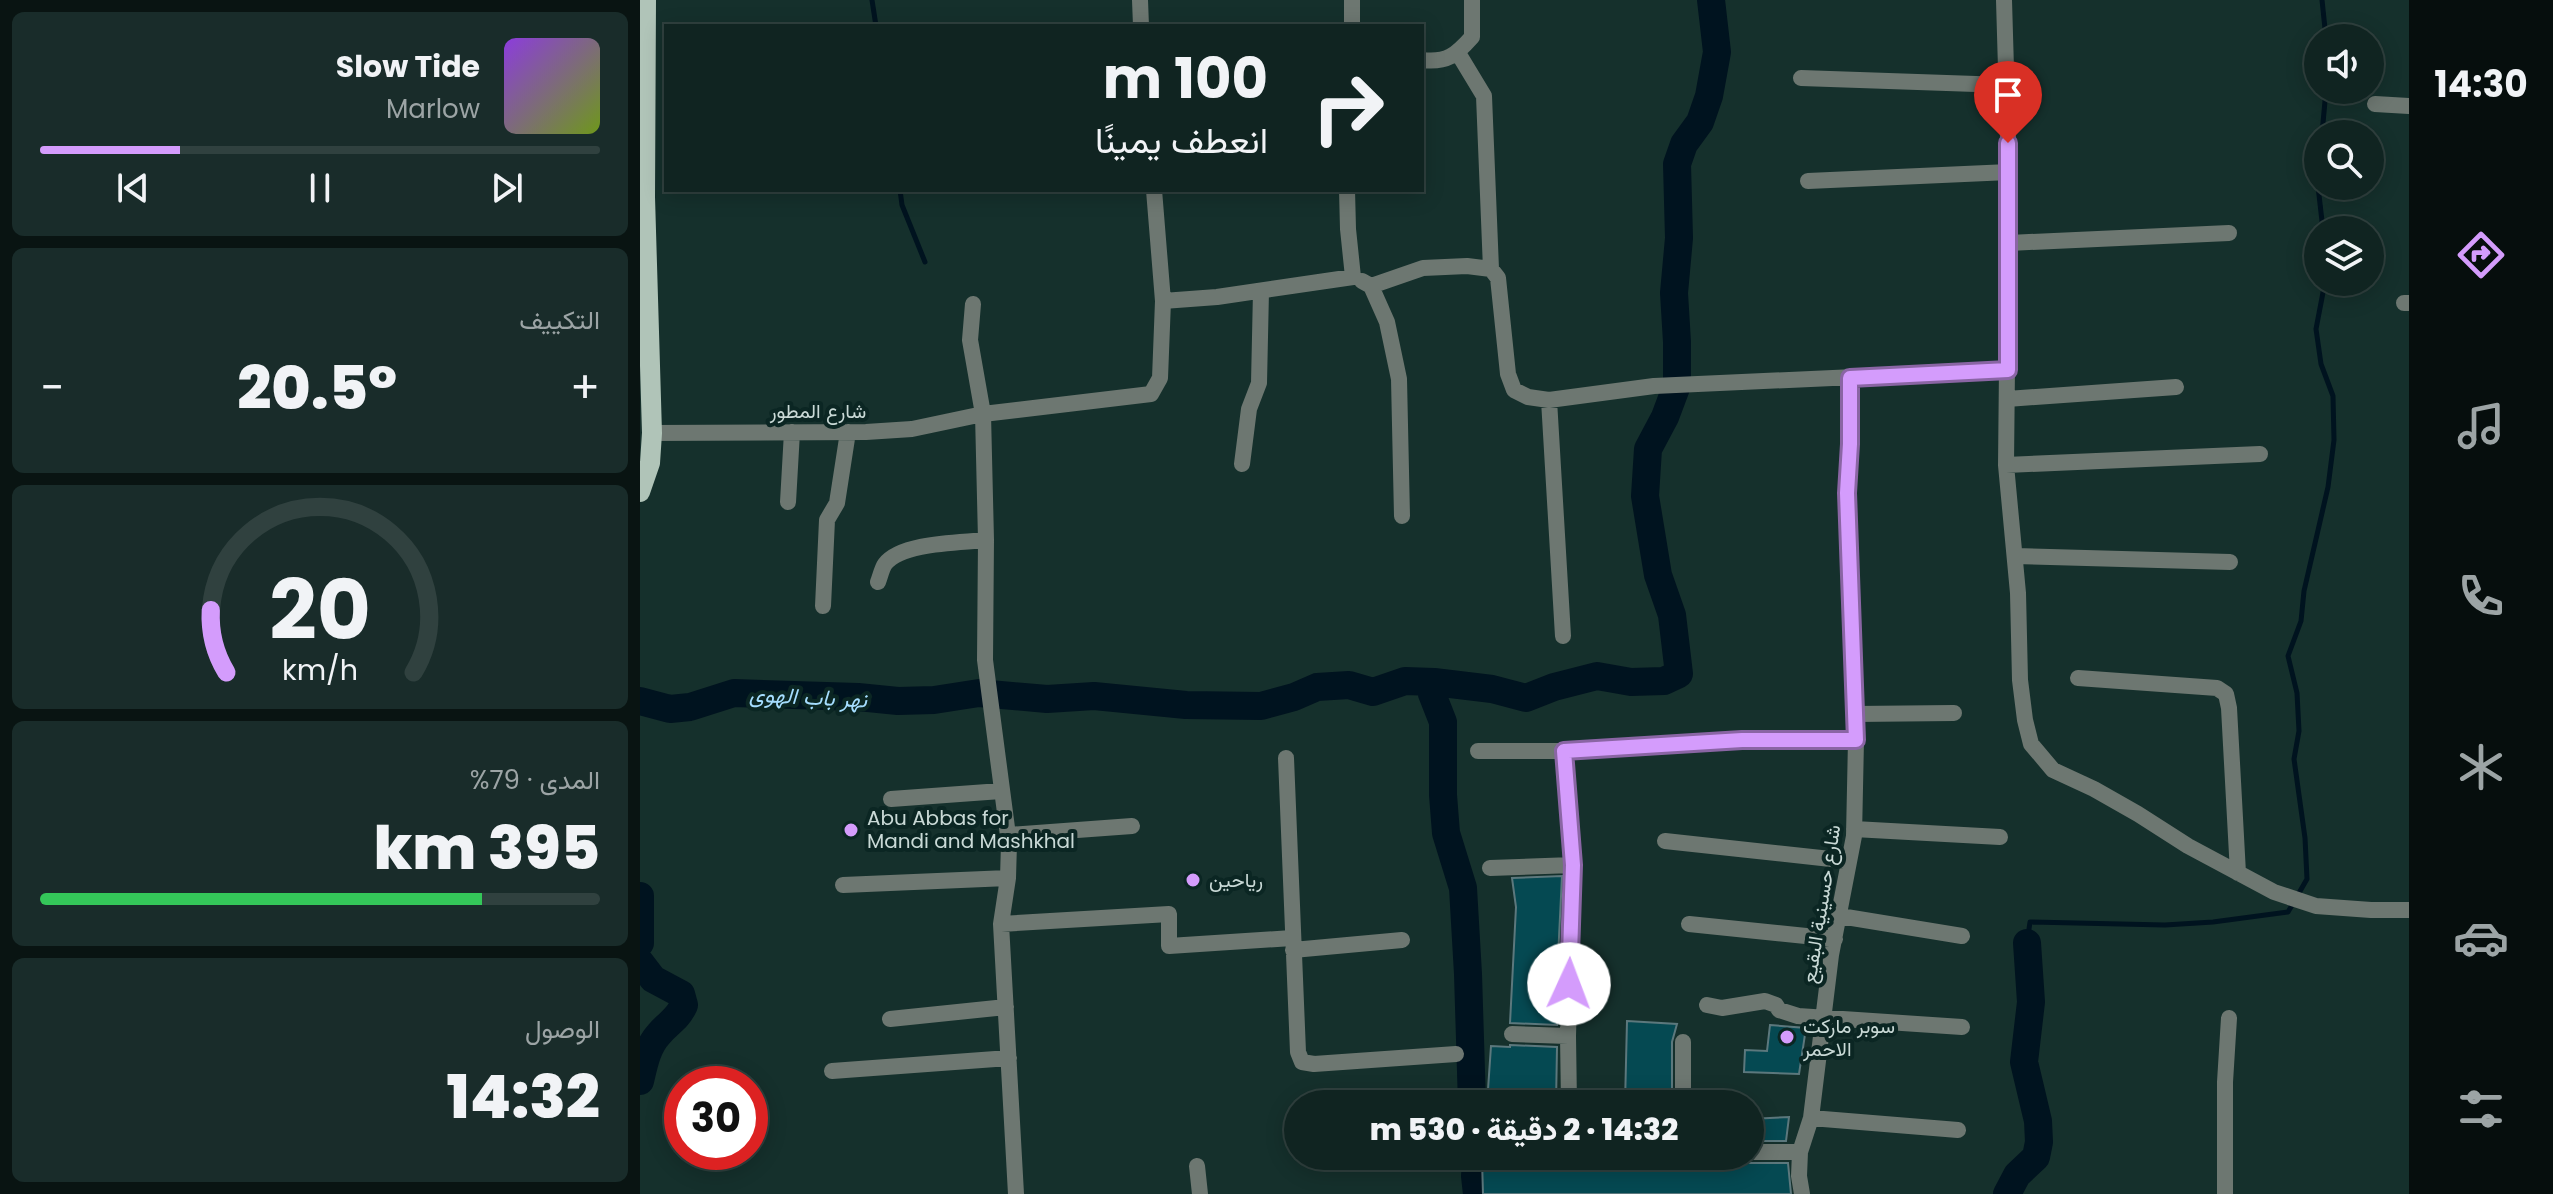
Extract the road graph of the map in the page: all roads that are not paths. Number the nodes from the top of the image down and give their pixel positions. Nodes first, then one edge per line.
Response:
1 (646, 0) edge
2 (1140, 0) edge
3 (1352, 0) edge
4 (1472, 0) edge
5 (2004, 0) edge
6 (1141, 24) edge
7 (1352, 24) edge
8 (643, 29) edge
9 (1458, 53) junction
10 (1424, 60) edge
11 (1801, 78) dead end
12 (2005, 85) junction
13 (2375, 104) dead end
14 (2409, 106) edge
15 (2009, 172) junction
16 (1808, 181) dead end
17 (1154, 192) edge
18 (1347, 192) edge
19 (642, 197) edge
20 (2229, 233) dead end
21 (2009, 243) junction
22 (1491, 269) junction
23 (1353, 277) junction
24 (1371, 286) junction
25 (1261, 291) junction
26 (1163, 301) junction
27 (973, 304) dead end
28 (643, 308) edge
29 (2008, 370) junction
30 (1850, 378) junction
31 (2176, 387) dead end
32 (2007, 399) junction
33 (1549, 400) junction
34 (983, 414) junction
35 (648, 425) edge
36 (792, 432) junction
37 (848, 432) junction
38 (2260, 454) dead end
39 (1242, 464) dead end
40 (2006, 465) junction
41 (640, 492) edge
42 (788, 502) dead end
43 (1402, 516) dead end
44 (986, 540) junction
45 (2015, 556) junction
46 (2230, 562) dead end
47 (878, 582) dead end
48 (823, 606) dead end
49 (1563, 636) dead end
50 (2078, 678) dead end
51 (1954, 713) dead end
52 (1855, 714) junction
53 (1856, 740) junction
54 (1478, 751) dead end
55 (1564, 751) junction
56 (1286, 758) dead end
57 (1001, 791) junction
58 (891, 799) dead end
59 (1132, 826) dead end
60 (1854, 829) junction
61 (1008, 835) junction
62 (2000, 837) dead end
63 (1665, 841) dead end
64 (1849, 861) junction
65 (1573, 865) junction
66 (1490, 868) dead end
67 (2238, 873) junction
68 (1008, 878) junction
69 (843, 885) dead end
70 (2409, 910) edge
71 (1840, 916) junction
72 (1001, 924) junction
73 (1689, 924) dead end
74 (1962, 936) dead end
75 (1835, 939) junction
76 (1402, 940) dead end
77 (1292, 944) junction
78 (1707, 1005) dead end
79 (1006, 1007) junction
80 (1825, 1016) junction
81 (2229, 1018) dead end
82 (890, 1019) dead end
83 (1962, 1027) dead end
84 (1512, 1034) dead end
85 (1568, 1036) junction
86 (1683, 1042) dead end
87 (1456, 1054) dead end
88 (1009, 1058) junction
89 (832, 1071) dead end
90 (1569, 1090) edge
91 (1683, 1090) edge
92 (1811, 1118) junction
93 (1958, 1130) dead end
94 (1764, 1152) edge
95 (1800, 1152) junction
96 (1197, 1166) dead end
97 (1016, 1194) edge
98 (1200, 1194) edge
99 (1802, 1194) edge
100 (2225, 1194) edge

1 - 8 main road
2 - 6 street
3 - 7 street
4 - 9 street
5 - 12 street
8 - 19 main road
9 - 10 street
9 - 22 street
11 - 12 street
12 - 15 street
13 - 14 street
15 - 16 street
15 - 21 street
17 - 26 street
18 - 23 street
19 - 28 main road
20 - 21 street
21 - 29 street
22 - 24 street
22 - 33 street
23 - 24 street
23 - 25 street
24 - 43 street
25 - 26 street
25 - 39 street
26 - 34 street, شارع المطور
27 - 34 street
28 - 35 main road
29 - 30 street
29 - 32 street
30 - 33 street
30 - 52 street, شارع حسينية البقيع
31 - 32 street
32 - 40 street
33 - 49 street
34 - 37 street, شارع المطور
34 - 44 street
35 - 36 street, شارع المطور
35 - 41 main road
36 - 37 street, شارع المطور
36 - 42 street
37 - 48 street
38 - 40 street
40 - 45 street
44 - 47 street
44 - 57 street
45 - 46 street
45 - 67 street
50 - 67 street
51 - 52 street
52 - 53 street, شارع حسينية البقيع
53 - 55 street
53 - 60 street, شارع حسينية البقيع
54 - 55 street
55 - 65 street
56 - 77 street
57 - 58 street
57 - 61 street
59 - 61 street
60 - 62 street
60 - 64 street, شارع حسينية البقيع
61 - 68 street
63 - 64 street
64 - 71 street, شارع حسينية البقيع
65 - 66 street
65 - 85 street
67 - 70 street
68 - 69 street
68 - 72 street
71 - 74 street
71 - 75 street, شارع حسينية البقيع
72 - 77 street
72 - 79 street
73 - 75 street
75 - 80 street, شارع حسينية البقيع
76 - 77 street
77 - 87 street
78 - 80 street
79 - 82 street
79 - 88 street
80 - 83 street
80 - 92 street, شارع حسينية البقيع
81 - 100 street
84 - 85 street
85 - 90 street
86 - 91 street
88 - 89 street
88 - 97 street
92 - 93 street
92 - 95 street, شارع حسينية البقيع
94 - 95 street
95 - 99 street, شارع حسينية البقيع
96 - 98 street

